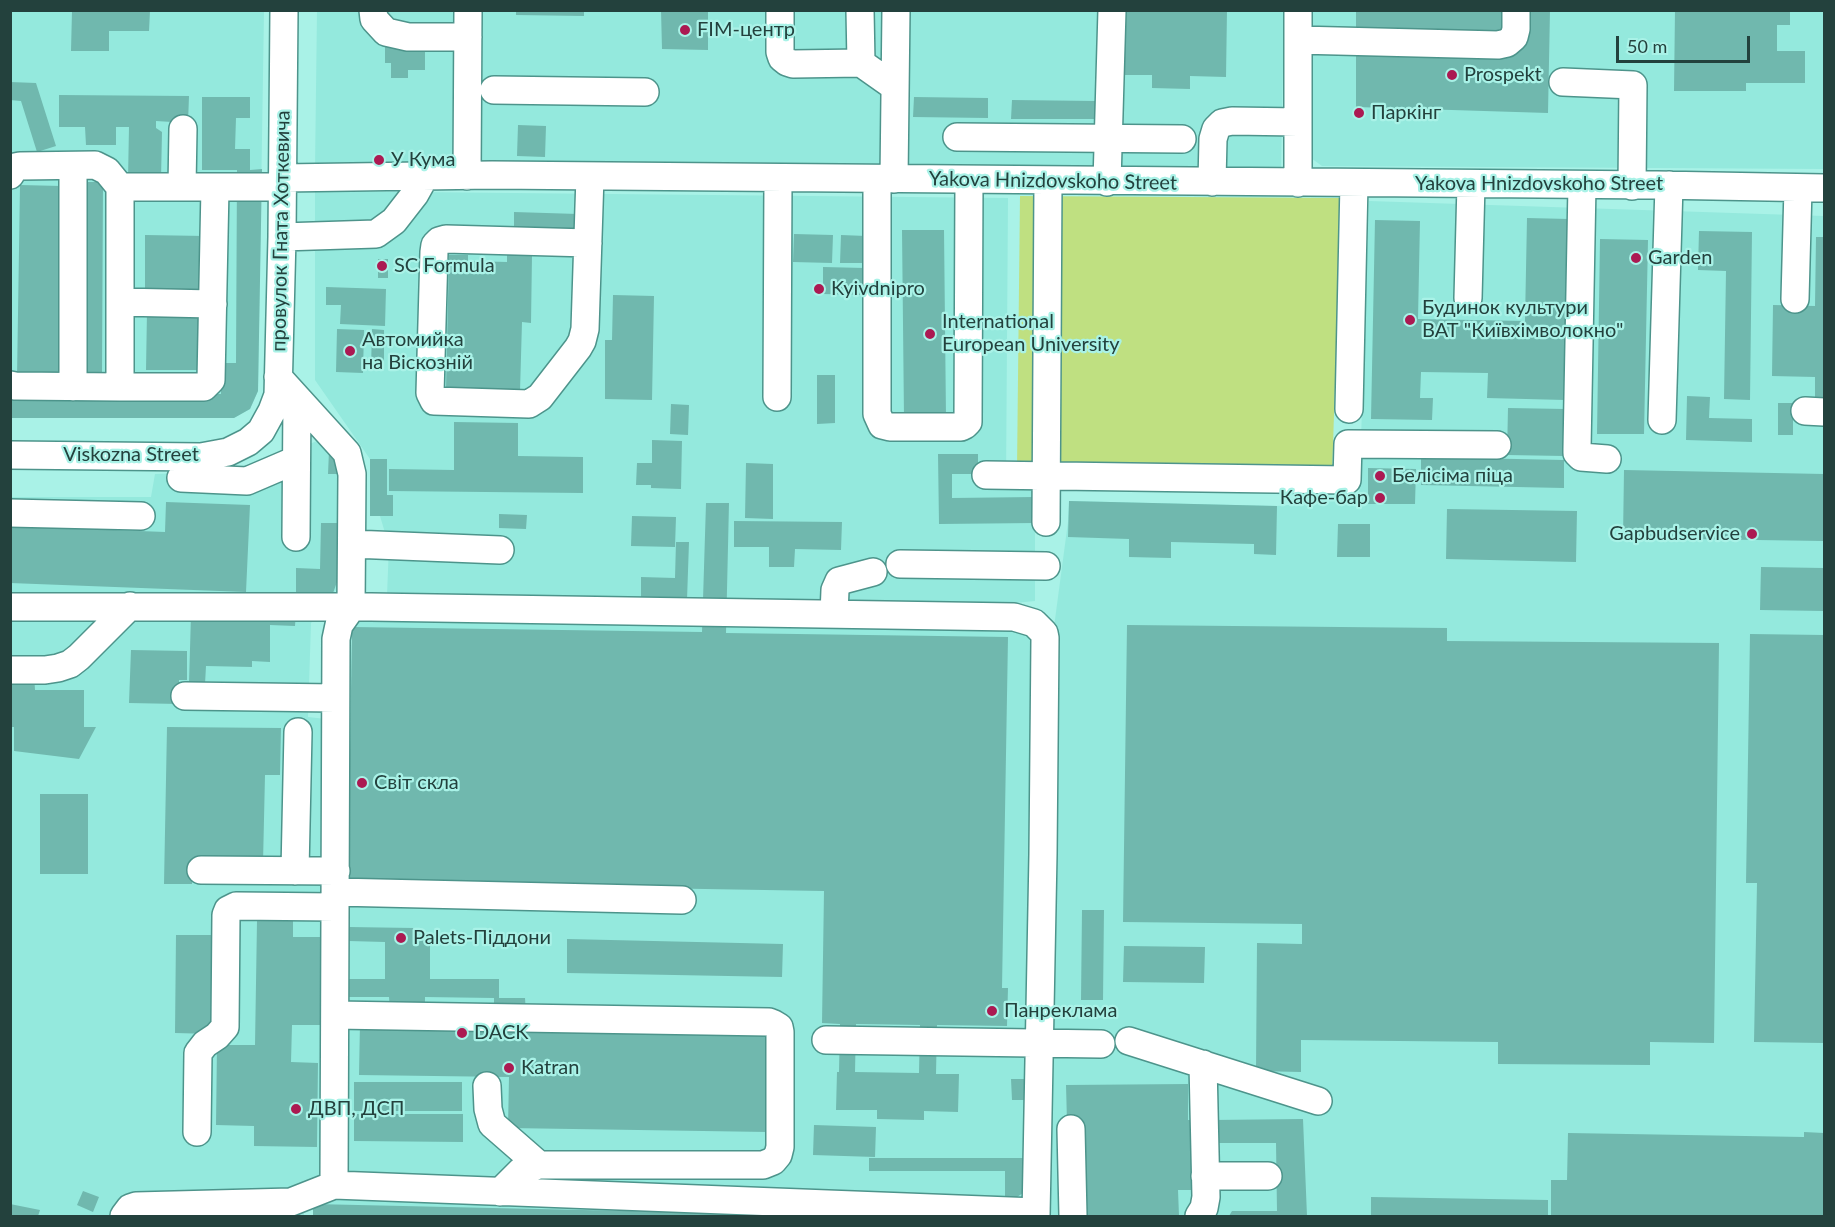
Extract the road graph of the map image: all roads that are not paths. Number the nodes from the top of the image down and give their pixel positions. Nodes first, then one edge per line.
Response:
1 (284, 10) edge
2 (373, 10) edge
3 (468, 10) edge
4 (780, 10) edge
5 (860, 10) edge
6 (896, 10) edge
7 (1112, 10) edge
8 (1298, 10) edge
9 (1516, 10) edge
10 (468, 37) junction
11 (1298, 40) junction
12 (861, 63) junction
13 (1563, 82) dead end
14 (895, 87) junction
15 (494, 90) dead end
16 (645, 92) dead end
17 (1298, 122) junction
18 (183, 129) dead end
19 (957, 137) dead end
20 (1108, 138) junction
21 (1182, 139) dead end
22 (73, 166) junction
23 (10, 175) edge
24 (424, 176) junction
25 (467, 176) junction
26 (590, 176) junction
27 (778, 178) junction
28 (885, 179) junction
29 (969, 180) junction
30 (1048, 181) junction
31 (1107, 182) junction
32 (1212, 182) junction
33 (282, 183) junction
34 (1298, 183) junction
35 (1354, 183) junction
36 (1472, 184) junction
37 (1582, 185) junction
38 (1669, 185) junction
39 (1632, 186) junction
40 (120, 187) junction
41 (182, 187) junction
42 (215, 188) junction
43 (1811, 188) edge
44 (282, 237) junction
45 (588, 243) junction
46 (1468, 298) dead end
47 (1795, 299) dead end
48 (120, 302) junction
49 (213, 304) junction
50 (278, 377) junction
51 (10, 385) edge
52 (73, 387) junction
53 (120, 387) junction
54 (777, 397) dead end
55 (297, 398) junction
56 (1349, 409) dead end
57 (1662, 420) dead end
58 (248, 442) joint
59 (1497, 445) dead end
60 (10, 455) edge
61 (1607, 459) dead end
62 (296, 460) junction
63 (986, 475) dead end
64 (1047, 476) junction
65 (181, 478) dead end
66 (10, 513) edge
67 (141, 516) dead end
68 (1046, 522) dead end
69 (296, 537) dead end
70 (352, 544) junction
71 (500, 550) dead end
72 (900, 564) dead end
73 (1046, 566) dead end
74 (873, 572) dead end
75 (130, 606) junction
76 (10, 607) edge
77 (351, 608) junction
78 (834, 614) junction
79 (10, 670) edge
80 (185, 696) dead end
81 (335, 698) junction
82 (297, 732) dead end
83 (201, 870) dead end
84 (295, 871) junction
85 (336, 890) junction
86 (682, 900) dead end
87 (335, 1015) junction
88 (826, 1040) dead end
89 (1128, 1041) dead end
90 (1039, 1043) junction
91 (1101, 1044) dead end
92 (1203, 1065) junction
93 (487, 1086) dead end
94 (1318, 1101) dead end
95 (1071, 1129) dead end
96 (197, 1132) dead end
97 (539, 1165) junction
98 (1205, 1176) junction
99 (1268, 1176) dead end
100 (334, 1185) junction
101 (500, 1191) junction
102 (1036, 1214) edge
103 (124, 1216) edge
104 (1073, 1216) edge
105 (1199, 1216) edge

1 - 33 street, провулок Гната Хоткевича
2 - 10 street
3 - 10 street
4 - 12 street
5 - 12 street
6 - 14 street
7 - 20 street
8 - 11 street
9 - 11 street
10 - 25 street
11 - 17 street
12 - 14 street
13 - 39 street
14 - 28 street
15 - 16 street
17 - 32 street
17 - 34 street
18 - 41 street
19 - 20 street
20 - 21 street
20 - 31 street
22 - 23 street
22 - 40 street
22 - 52 street
24 - 25 street, Yakova Hnizdovskoho Street
24 - 33 street, Yakova Hnizdovskoho Street
24 - 44 street
25 - 26 street, Yakova Hnizdovskoho Street
26 - 27 street, Yakova Hnizdovskoho Street
26 - 45 street
27 - 28 street, Yakova Hnizdovskoho Street
27 - 54 street
28 - 29 street, Yakova Hnizdovskoho Street
28 - 29 street
29 - 30 street, Yakova Hnizdovskoho Street
30 - 31 street, Yakova Hnizdovskoho Street
30 - 64 street
31 - 32 street, Yakova Hnizdovskoho Street
32 - 34 street, Yakova Hnizdovskoho Street
33 - 42 street, Yakova Hnizdovskoho Street
33 - 44 street, провулок Гната Хоткевича
34 - 35 street, Yakova Hnizdovskoho Street
35 - 36 street, Yakova Hnizdovskoho Street
35 - 56 street
36 - 37 street, Yakova Hnizdovskoho Street
36 - 46 street
37 - 39 street, Yakova Hnizdovskoho Street
37 - 61 street
38 - 39 street, Yakova Hnizdovskoho Street
38 - 43 street, Yakova Hnizdovskoho Street
38 - 57 street
40 - 41 street, Yakova Hnizdovskoho Street
40 - 48 street
41 - 42 street, Yakova Hnizdovskoho Street
42 - 49 street
43 - 47 street
44 - 50 street, провулок Гната Хоткевича
45 - 45 street
48 - 49 street
48 - 53 street
49 - 53 street
50 - 55 street
50 - 58 street, провулок Гната Хоткевича
51 - 52 street
52 - 53 street
55 - 62 street
55 - 70 street
58 - 60 street, Viskozna Street
59 - 64 street
62 - 65 street
62 - 69 street
63 - 64 street
64 - 68 street
66 - 67 street
70 - 71 street
70 - 77 street
72 - 73 street
74 - 78 street
75 - 76 street
75 - 77 street
75 - 79 street
77 - 78 street
77 - 81 street
78 - 90 street
80 - 81 street
81 - 85 street
82 - 84 street
83 - 84 street
84 - 85 street
85 - 86 street
85 - 87 street
85 - 96 street
87 - 97 street
87 - 100 street
88 - 90 street
89 - 92 street
90 - 91 street
90 - 102 street
92 - 94 street
92 - 98 street
93 - 97 street
95 - 104 street
97 - 101 street
98 - 99 street
98 - 105 street
100 - 101 street
100 - 103 street
101 - 102 street

